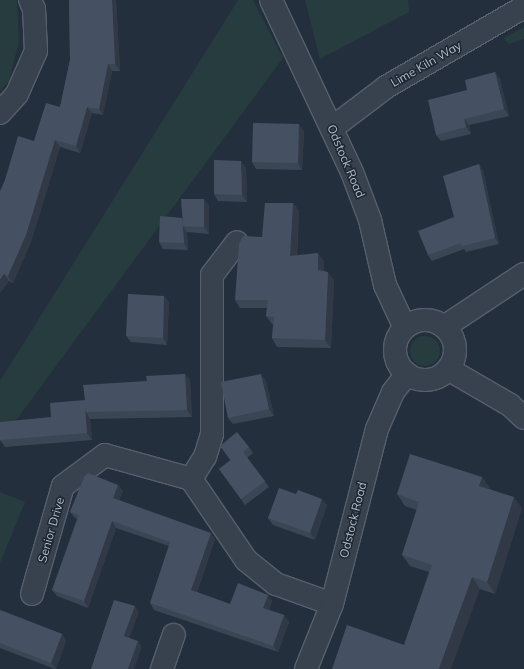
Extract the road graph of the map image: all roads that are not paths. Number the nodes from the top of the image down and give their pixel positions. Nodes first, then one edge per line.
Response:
1 (30, 0) edge
2 (271, 0) edge
3 (524, 7) edge
4 (0, 113) edge
5 (332, 128) junction
6 (237, 242) dead end
7 (524, 274) edge
8 (444, 327) junction
9 (405, 328) junction
10 (448, 369) junction
11 (407, 374) junction
12 (524, 418) edge
13 (190, 479) junction
14 (32, 594) dead end
15 (332, 604) junction
16 (174, 635) dead end
17 (162, 669) edge
18 (306, 669) edge

1 - 4 street
2 - 5 street, Odstock Road
3 - 5 street, Lime Kiln Way
5 - 9 street, Odstock Road
6 - 13 street
7 - 8 street
8 - 9 street
8 - 10 street
9 - 11 street
10 - 11 street
10 - 12 street
11 - 15 street, Odstock Road
13 - 14 street, Senior Drive
13 - 15 street
15 - 18 street, Odstock Road
16 - 17 street

